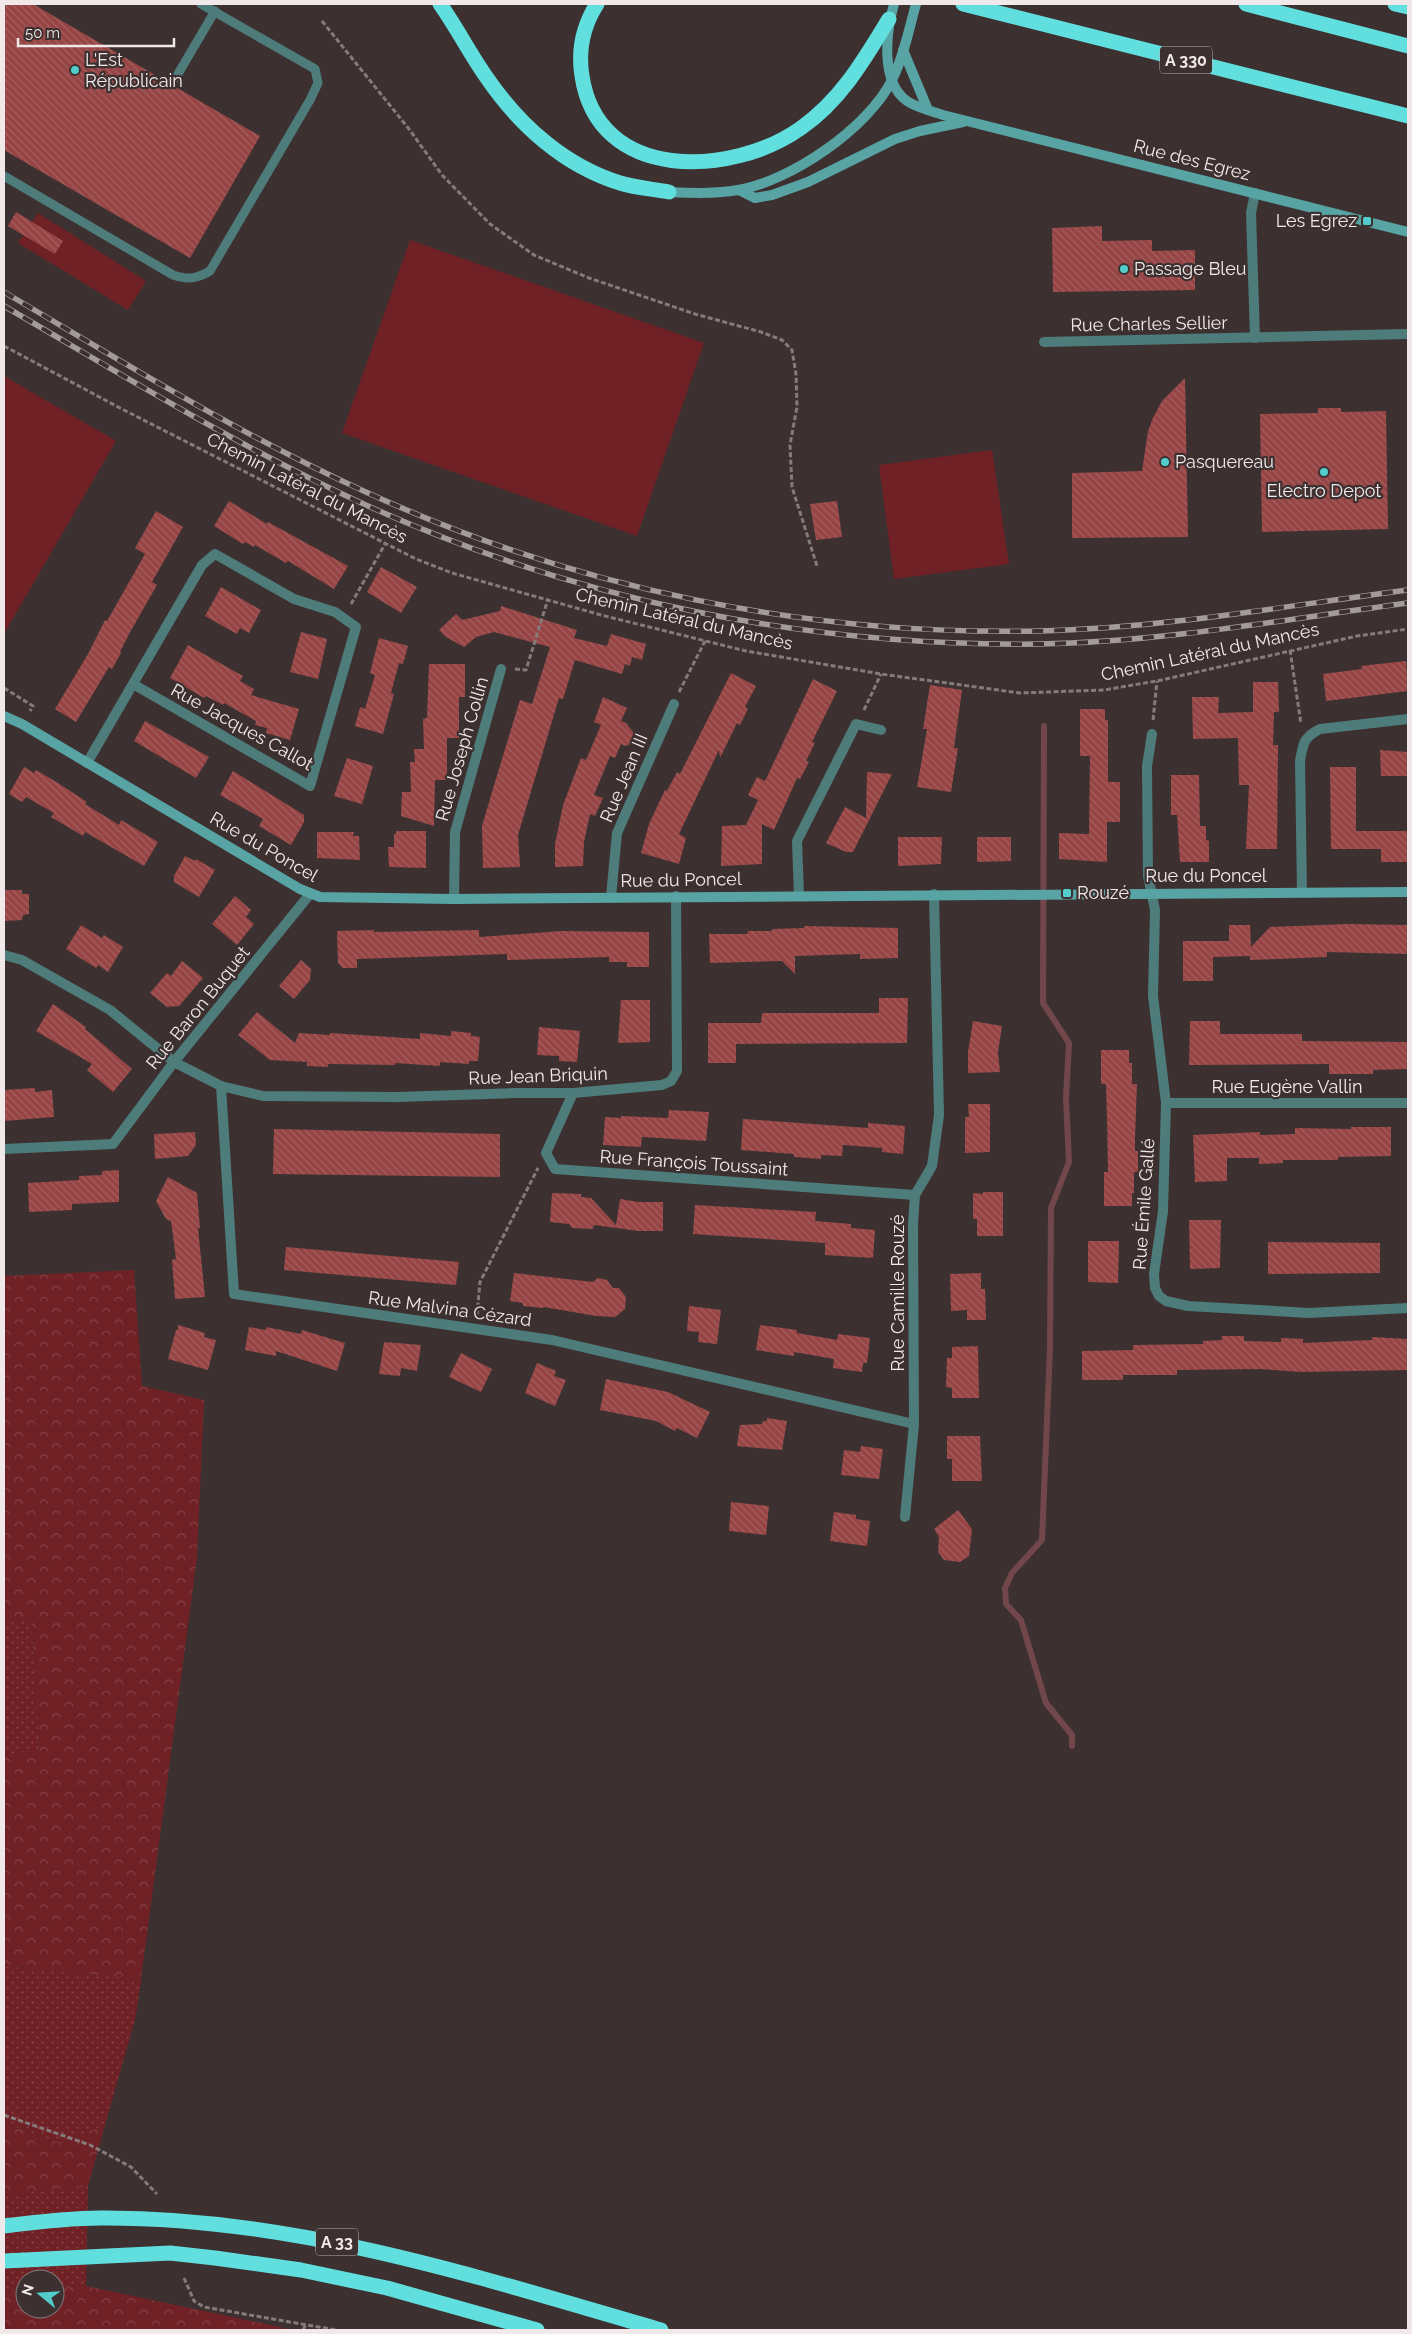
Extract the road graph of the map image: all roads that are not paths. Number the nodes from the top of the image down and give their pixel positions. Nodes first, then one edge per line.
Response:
1 (201, 4) edge
2 (440, 4) edge
3 (597, 4) edge
4 (894, 4) edge
5 (916, 4) edge
6 (963, 4) edge
7 (1246, 4) edge
8 (1395, 4) edge
9 (1408, 7) edge
10 (214, 11) junction
11 (889, 20) junction
12 (1408, 46) edge
13 (903, 50) junction
14 (175, 78) dead end
15 (892, 80) junction
16 (928, 110) junction
17 (1408, 116) edge
18 (968, 121) junction
19 (4, 176) edge
20 (739, 190) junction
21 (669, 192) joint
22 (1255, 193) junction
23 (1408, 232) edge
24 (1408, 334) edge
25 (1255, 338) junction
26 (1044, 342) dead end
27 (501, 669) road end
28 (133, 684) junction
29 (674, 704) road end
30 (4, 716) edge
31 (1408, 719) edge
32 (881, 730) dead end
33 (1152, 734) road end
34 (87, 763) junction
35 (1302, 892) junction
36 (1408, 892) edge
37 (1151, 893) junction
38 (310, 894) junction
39 (934, 894) junction
40 (799, 895) junction
41 (676, 896) junction
42 (611, 897) junction
43 (454, 899) junction
44 (4, 955) edge
45 (174, 1062) junction
46 (221, 1086) junction
47 (573, 1094) junction
48 (1166, 1103) junction
49 (1408, 1103) edge
50 (4, 1149) edge
51 (916, 1195) junction
52 (1408, 1308) edge
53 (914, 1424) junction
54 (904, 1517) dead end
55 (4, 2226) edge
56 (4, 2262) edge
57 (537, 2330) edge
58 (661, 2330) edge

1 - 10 lane
2 - 21 highway
3 - 11 highway
4 - 11 street
5 - 13 street
6 - 17 highway, A 330
7 - 12 highway
8 - 9 highway
10 - 14 lane
10 - 19 lane
11 - 15 street
13 - 15 street
13 - 16 street
15 - 16 street, Rue des Egrez
15 - 20 street
16 - 18 street, Rue des Egrez
18 - 20 street
18 - 22 street, Rue des Egrez
20 - 21 street
22 - 23 street, Rue des Egrez
22 - 25 street
24 - 25 street, Rue Charles Sellier
25 - 26 street, Rue Charles Sellier
27 - 43 street, Rue Joseph Collin
28 - 28 street, Rue Jacques Callot
28 - 34 street
29 - 42 street, Rue Jean III
30 - 34 street, Rue du Poncel
31 - 35 street
32 - 40 street
33 - 37 street, Rue Émile Gallé
34 - 38 street, Rue du Poncel
35 - 36 street, Rue du Poncel
35 - 37 street, Rue du Poncel
37 - 39 street, Rue du Poncel
37 - 48 street, Rue Émile Gallé
38 - 43 street, Rue du Poncel
38 - 45 street, Rue Baron Buquet
39 - 40 street, Rue du Poncel
39 - 51 street, Rue Camille Rouzé
40 - 41 street, Rue du Poncel
41 - 42 street, Rue du Poncel
41 - 47 street, Rue Jean Briquin
42 - 43 street, Rue du Poncel
44 - 45 street
45 - 46 street
45 - 50 street, Rue Baron Buquet
46 - 47 street, Rue Jean Briquin
46 - 53 street, Rue Malvina Cézard
47 - 51 street, Rue François Toussaint
48 - 49 street, Rue Eugène Vallin
48 - 52 street, Rue Émile Gallé
51 - 53 street, Rue Camille Rouzé
53 - 54 street, Rue Camille Rouzé
55 - 58 highway, A 33
56 - 57 highway, A 33

